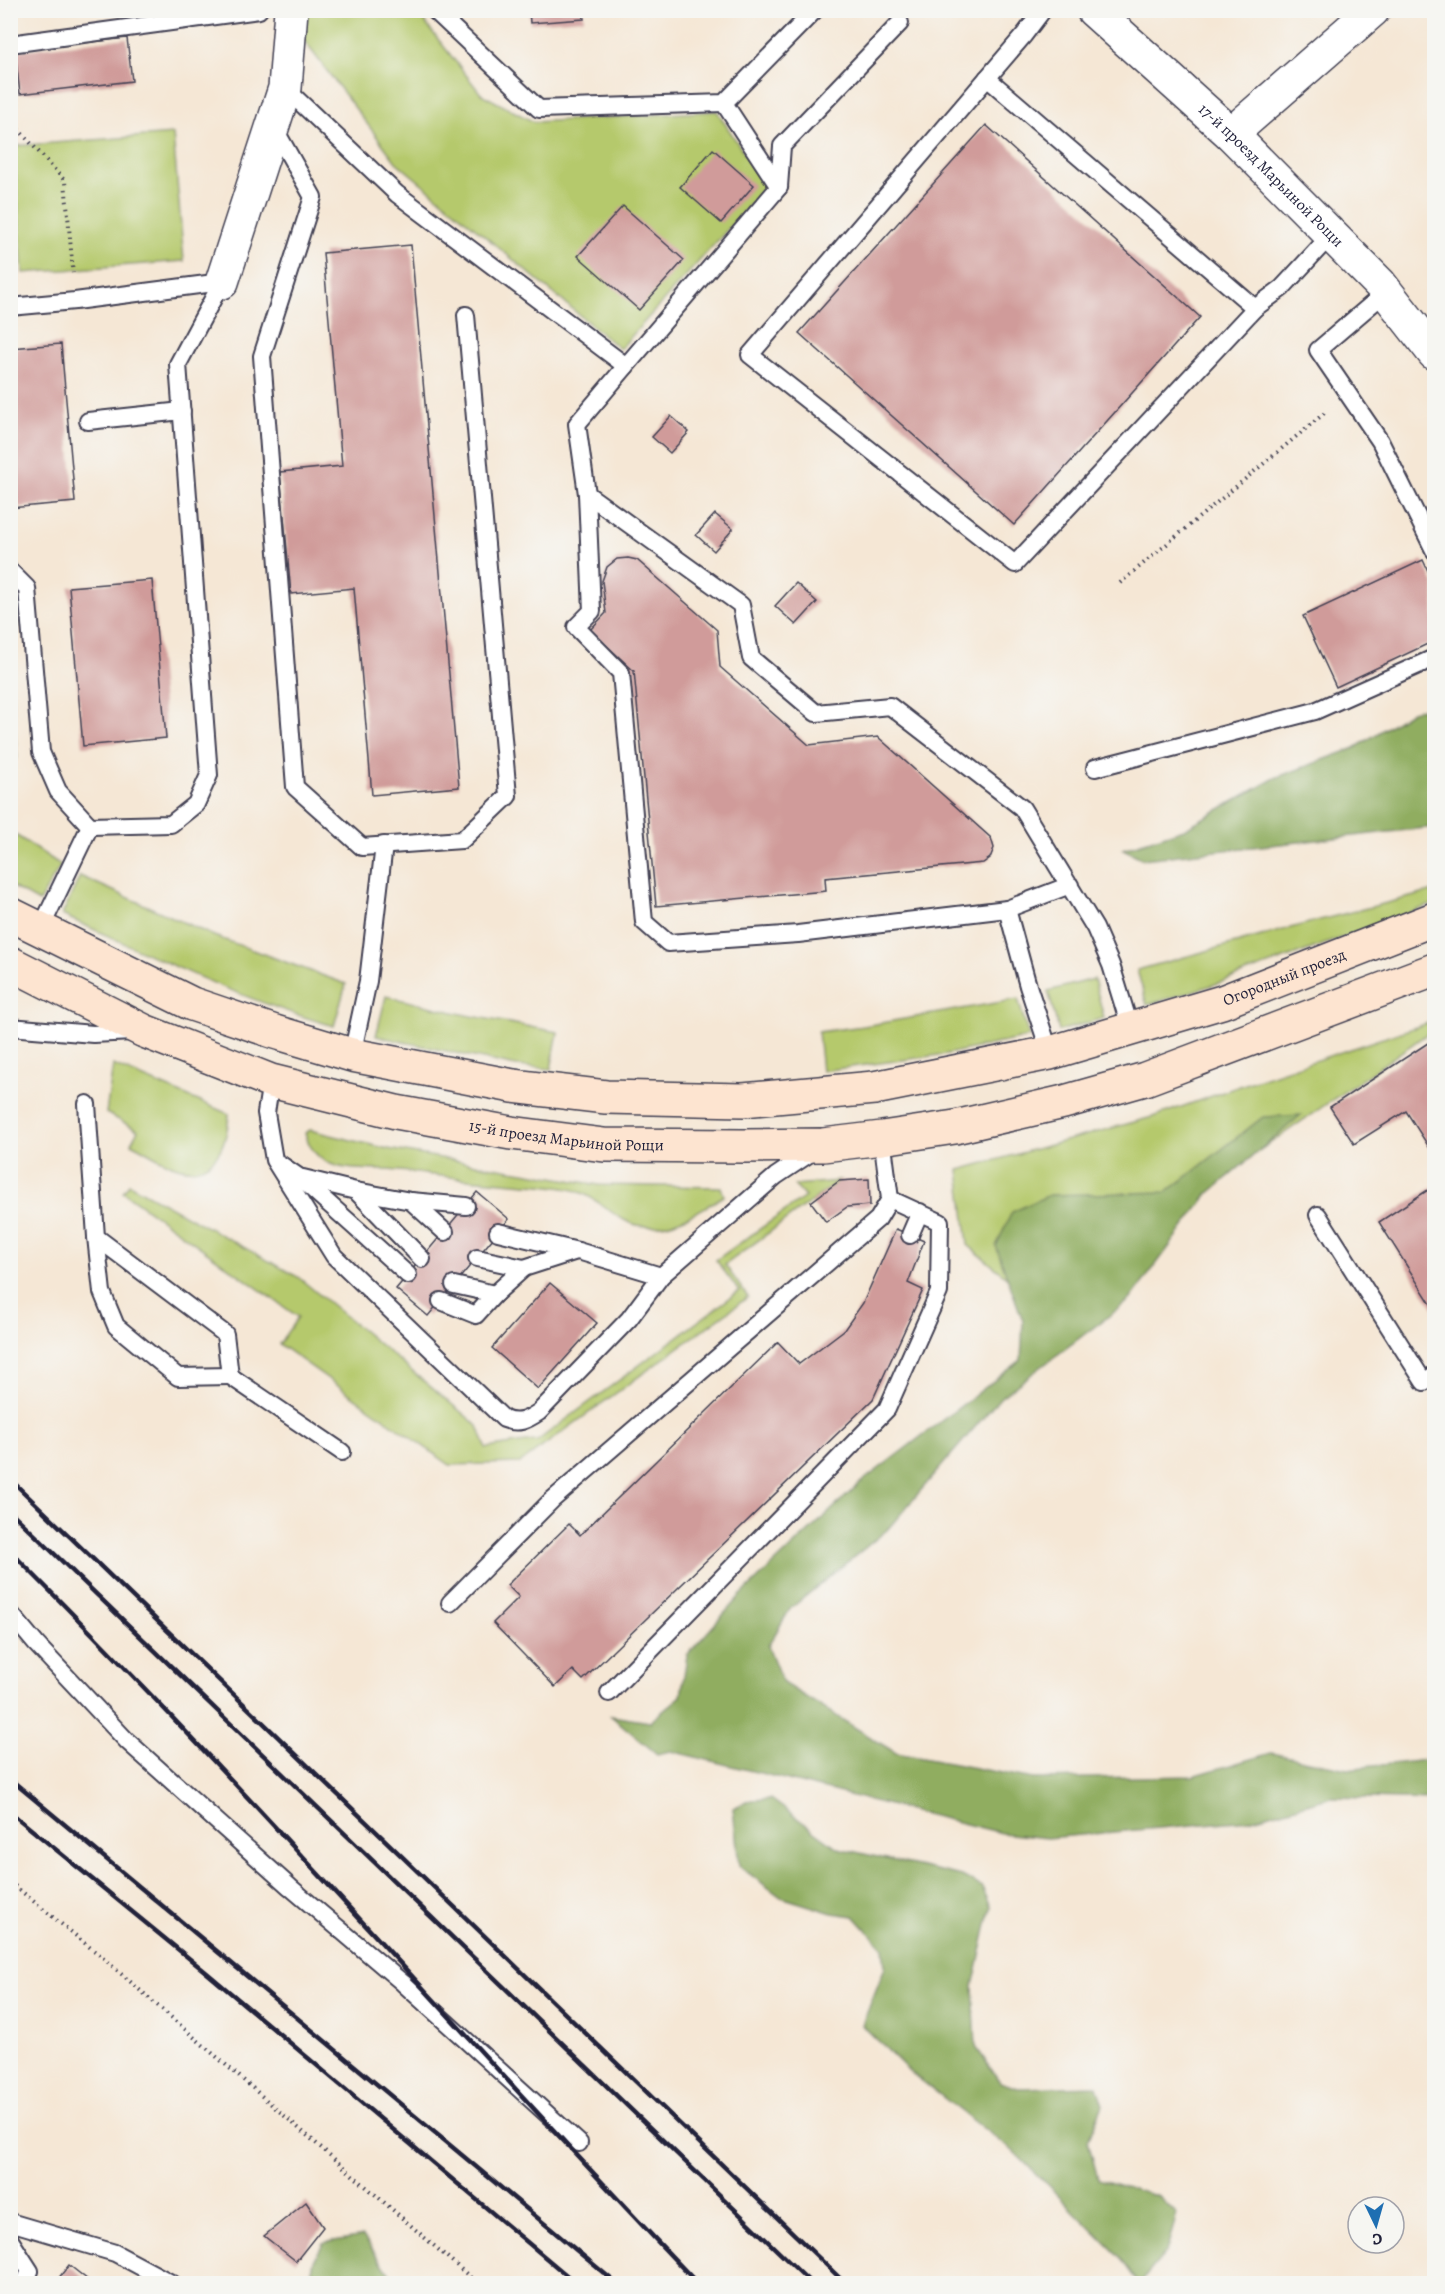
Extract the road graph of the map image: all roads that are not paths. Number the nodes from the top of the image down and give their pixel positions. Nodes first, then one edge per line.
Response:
1 (259, 10) edge
2 (291, 10) edge
3 (435, 10) edge
4 (815, 10) edge
5 (1043, 10) edge
6 (1093, 10) edge
7 (1373, 10) edge
8 (900, 23) dead end
9 (10, 44) edge
10 (987, 78) junction
11 (285, 88) junction
12 (724, 103) junction
13 (273, 126) junction
14 (1231, 135) junction
15 (779, 187) junction
16 (1331, 235) junction
17 (222, 282) junction
18 (1386, 292) junction
19 (10, 307) edge
20 (1255, 308) junction
21 (466, 315) dead end
22 (1434, 353) edge
23 (626, 366) junction
24 (182, 411) junction
25 (88, 421) dead end
26 (587, 494) junction
27 (1434, 550) edge
28 (10, 571) edge
29 (1434, 658) edge
30 (1095, 768) dead end
31 (90, 826) junction
32 (384, 845) junction
33 (1070, 885) junction
34 (1007, 909) junction
35 (10, 914) edge
36 (1434, 919) edge
37 (40, 930) junction
38 (10, 963) edge
39 (1434, 970) edge
40 (10, 1027) edge
41 (1131, 1030) junction
42 (144, 1032) junction
43 (1050, 1053) junction
44 (352, 1055) junction
45 (272, 1081) junction
46 (87, 1104) dead end
47 (882, 1138) junction
48 (823, 1145) junction
49 (274, 1160) junction
50 (299, 1177) junction
51 (356, 1191) junction
52 (890, 1199) junction
53 (411, 1201) junction
54 (466, 1206) dead end
55 (920, 1212) junction
56 (1318, 1215) dead end
57 (445, 1232) dead end
58 (498, 1232) dead end
59 (910, 1235) dead end
60 (96, 1237) junction
61 (578, 1251) junction
62 (477, 1258) dead end
63 (422, 1259) dead end
64 (524, 1268) junction
65 (408, 1275) dead end
66 (661, 1276) junction
67 (454, 1285) dead end
68 (495, 1294) junction
69 (441, 1301) dead end
70 (1434, 1375) edge
71 (230, 1376) junction
72 (342, 1452) dead end
73 (450, 1603) dead end
74 (10, 1613) edge
75 (609, 1694) dead end
76 (579, 2143) dead end
77 (10, 2222) edge
78 (10, 2240) edge
79 (24, 2283) edge
80 (173, 2283) edge

1 - 9 lane
2 - 11 street
3 - 12 lane
4 - 12 lane
5 - 10 lane
6 - 14 street, 17-й проезд Марьиной Рощи
7 - 14 street
8 - 15 lane
10 - 20 lane
10 - 20 lane
11 - 13 street
11 - 23 lane
12 - 15 lane
13 - 17 street
13 - 32 lane
14 - 16 street, 17-й проезд Марьиной Рощи
15 - 23 lane
16 - 18 street, 17-й проезд Марьиной Рощи
16 - 20 lane
17 - 19 lane
17 - 24 lane
18 - 22 street, 17-й проезд Марьиной Рощи
18 - 27 lane
21 - 32 lane
23 - 26 lane
24 - 25 lane
24 - 31 lane
26 - 33 lane
26 - 34 lane
28 - 31 lane
29 - 30 lane
31 - 37 lane
32 - 44 lane
33 - 34 lane
33 - 41 lane
34 - 43 lane
35 - 37 main road
36 - 41 main road, Огородный проезд
37 - 44 main road
38 - 42 main road, 15-й проезд Марьиной Рощи
39 - 47 main road, 15-й проезд Марьиной Рощи
40 - 42 lane
41 - 43 main road
42 - 45 main road, 15-й проезд Марьиной Рощи
43 - 44 main road
45 - 48 main road, 15-й проезд Марьиной Рощи
45 - 49 lane
46 - 60 lane
47 - 48 main road, 15-й проезд Марьиной Рощи
47 - 52 lane
48 - 66 lane
49 - 50 lane
49 - 66 lane
50 - 51 lane
50 - 65 lane
51 - 53 lane
51 - 63 lane
52 - 55 lane
52 - 73 lane
53 - 54 lane
53 - 57 lane
55 - 59 lane
55 - 75 lane
56 - 70 lane
58 - 61 lane
60 - 71 lane
60 - 71 lane
61 - 64 lane
61 - 66 lane
62 - 64 lane
64 - 68 lane
67 - 68 lane
68 - 69 lane
71 - 72 lane
74 - 76 lane
77 - 80 lane
78 - 79 lane

